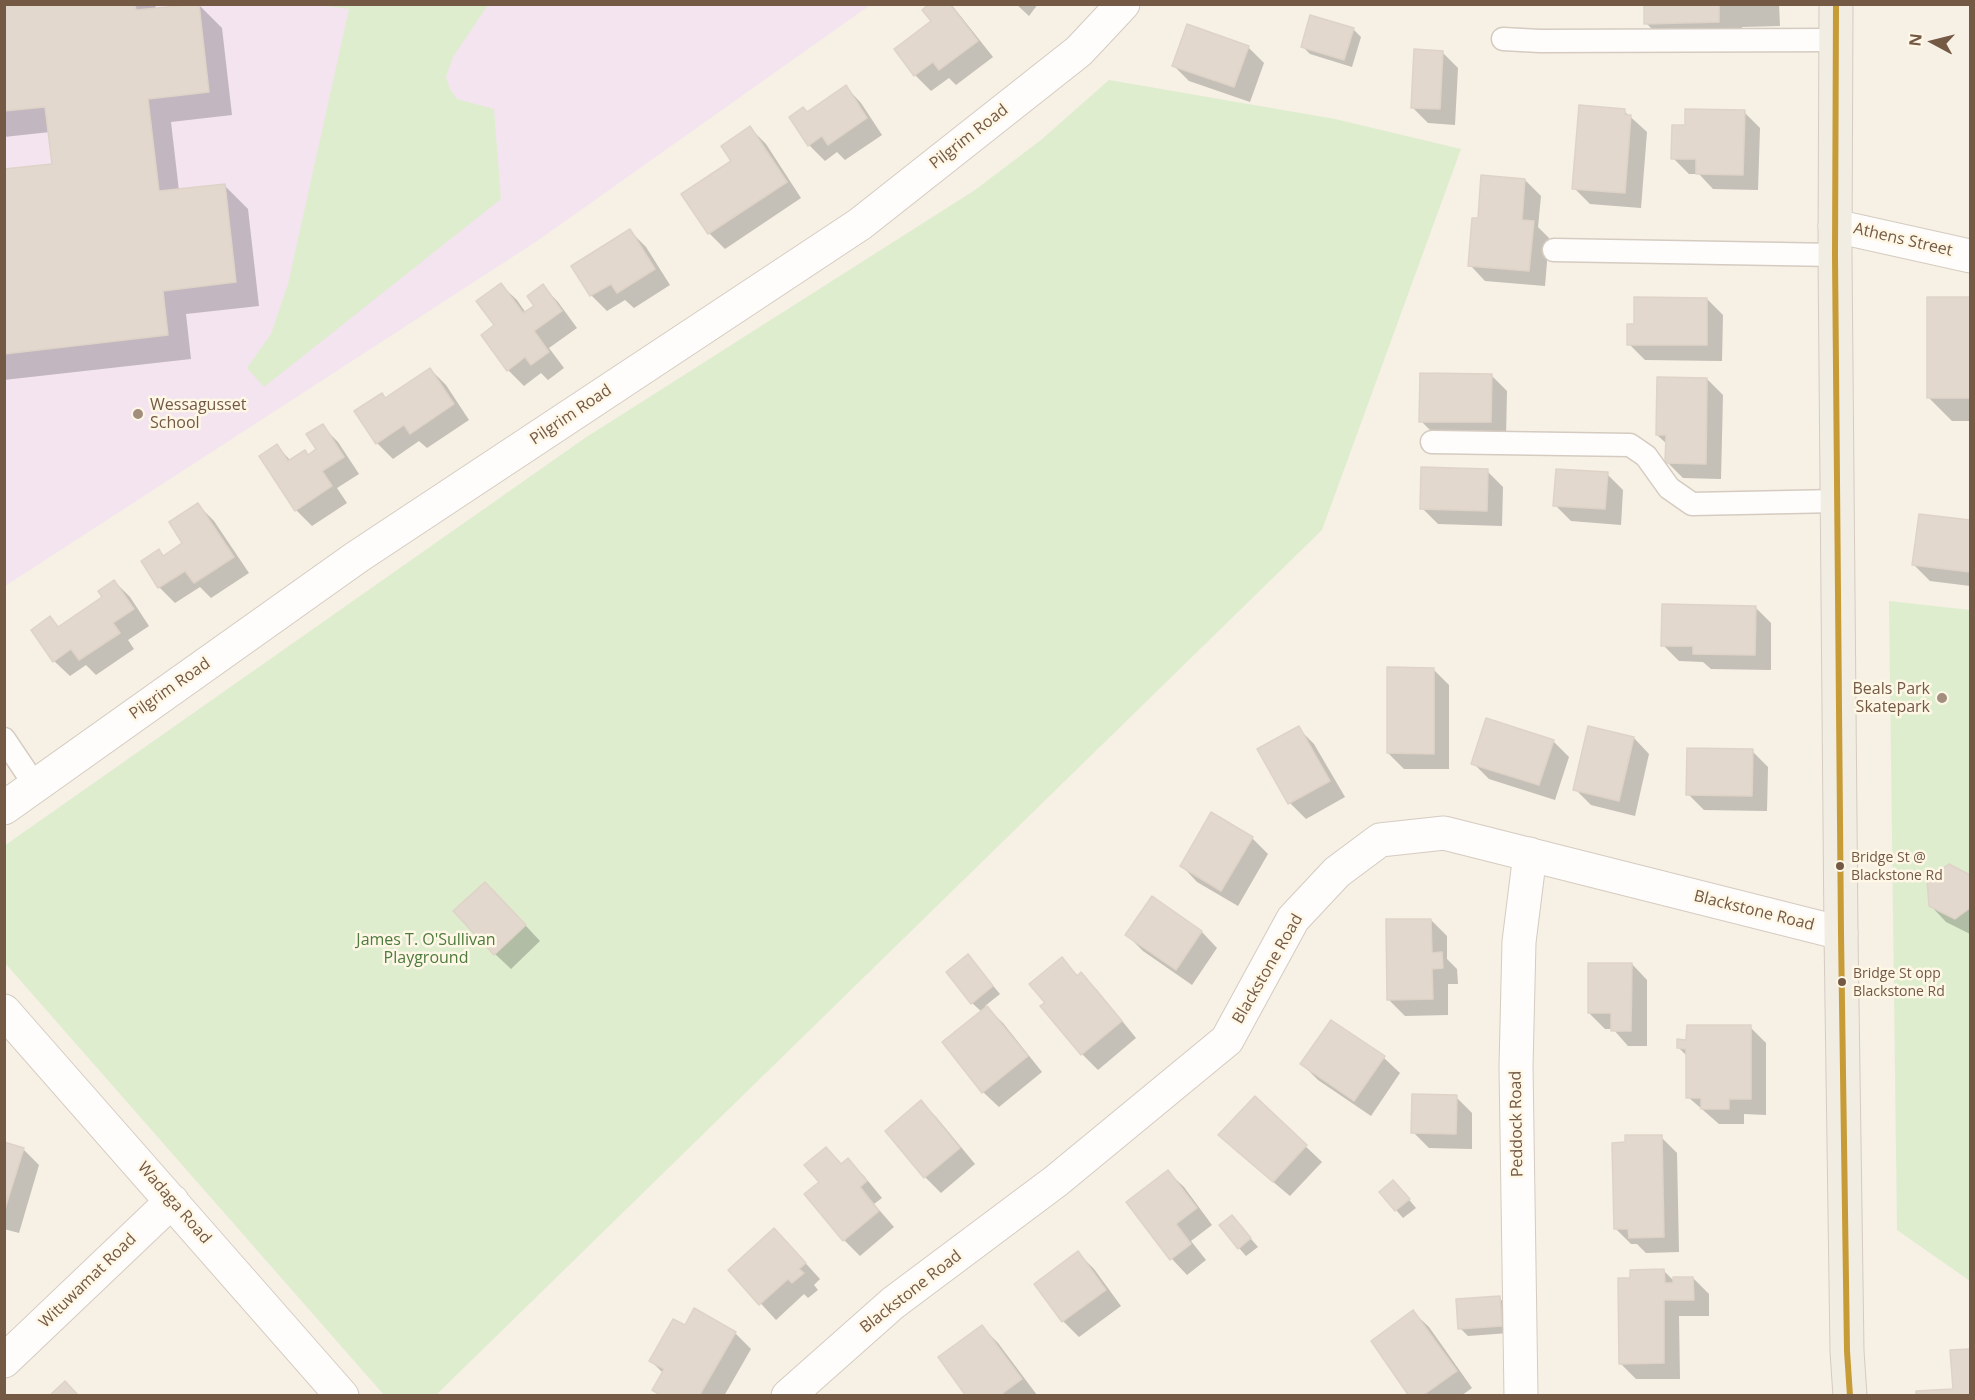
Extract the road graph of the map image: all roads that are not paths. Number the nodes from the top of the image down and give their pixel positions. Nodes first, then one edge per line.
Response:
1 (1123, 4) edge
2 (1836, 4) edge
3 (1503, 39) dead end
4 (1835, 40) junction
5 (1835, 240) junction
6 (1554, 250) dead end
7 (1971, 256) edge
8 (1432, 442) dead end
9 (1837, 501) junction
10 (4, 739) edge
11 (35, 785) junction
12 (4, 808) edge
13 (1530, 854) junction
14 (1841, 933) junction
15 (5, 1013) edge
16 (172, 1201) junction
17 (4, 1360) edge
18 (342, 1395) edge
19 (788, 1395) edge
20 (1521, 1395) edge
21 (1850, 1395) edge

1 - 11 street, Pilgrim Road
2 - 4 main road
3 - 4 lane
4 - 5 main road
5 - 6 lane
5 - 7 street, Athens Street
5 - 9 main road
8 - 9 lane
9 - 14 main road
10 - 11 lane
11 - 12 street, Pilgrim Road
13 - 14 street, Blackstone Road
13 - 19 street, Blackstone Road
13 - 20 street, Peddock Road
14 - 21 main road
15 - 16 street, Wadaga Road
16 - 17 street, Wituwamat Road
16 - 18 street, Wadaga Road

